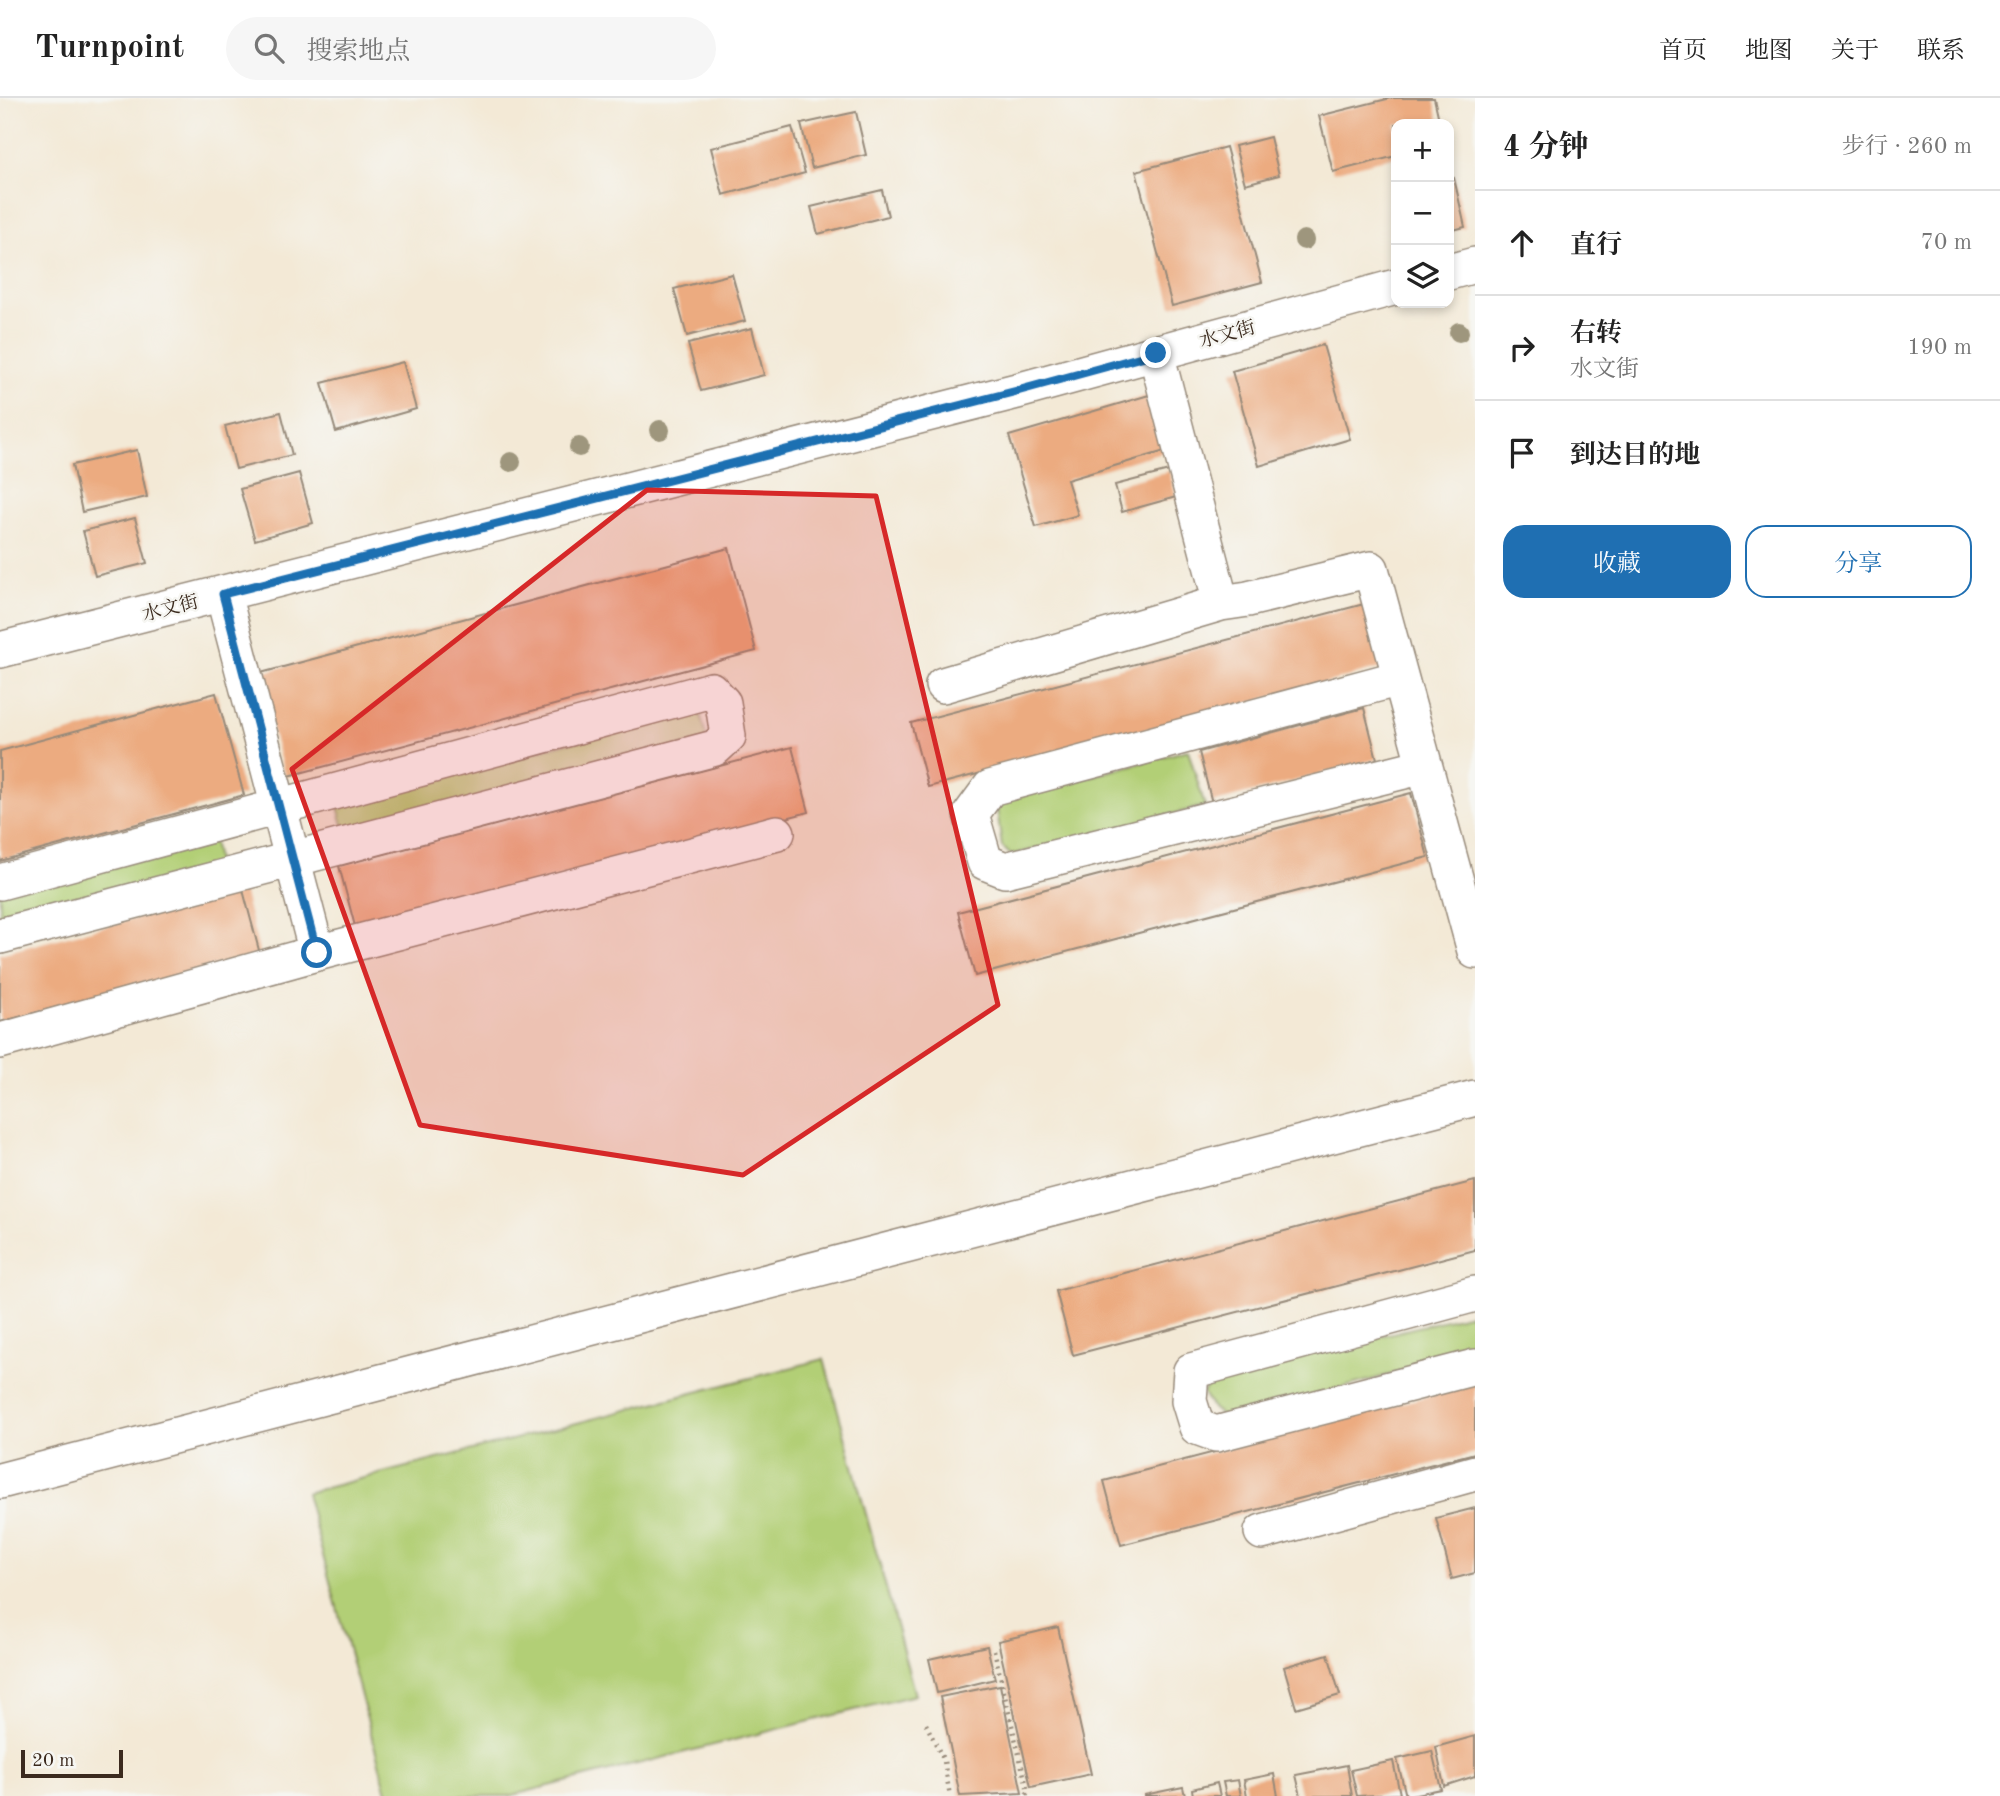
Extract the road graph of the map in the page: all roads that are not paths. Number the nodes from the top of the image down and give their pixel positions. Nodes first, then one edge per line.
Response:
1 (1475, 265) edge
2 (1454, 271) edge
3 (1391, 288) edge
4 (1156, 353) junction
5 (223, 594) junction
6 (1221, 603) junction
7 (0, 650) edge
8 (1400, 678) junction
9 (943, 685) dead end
10 (1424, 766) junction
11 (281, 808) junction
12 (777, 833) dead end
13 (294, 859) junction
14 (0, 882) edge
15 (0, 936) edge
16 (1475, 951) edge
17 (317, 953) junction
18 (0, 1041) edge
19 (1475, 1098) edge
20 (1475, 1294) edge
21 (1475, 1367) edge
22 (1475, 1474) edge
23 (0, 1481) edge
24 (1262, 1532) dead end

1 - 2 street
3 - 4 street, 水文街
4 - 5 street, 水文街
4 - 6 street
5 - 7 street, 水文街
5 - 11 street
6 - 8 street
6 - 9 street
8 - 10 street
8 - 10 street
10 - 16 street
11 - 13 street
11 - 13 street
11 - 14 street
12 - 17 street
13 - 15 street
13 - 17 street
17 - 18 street
19 - 23 street
20 - 21 street
22 - 24 street

